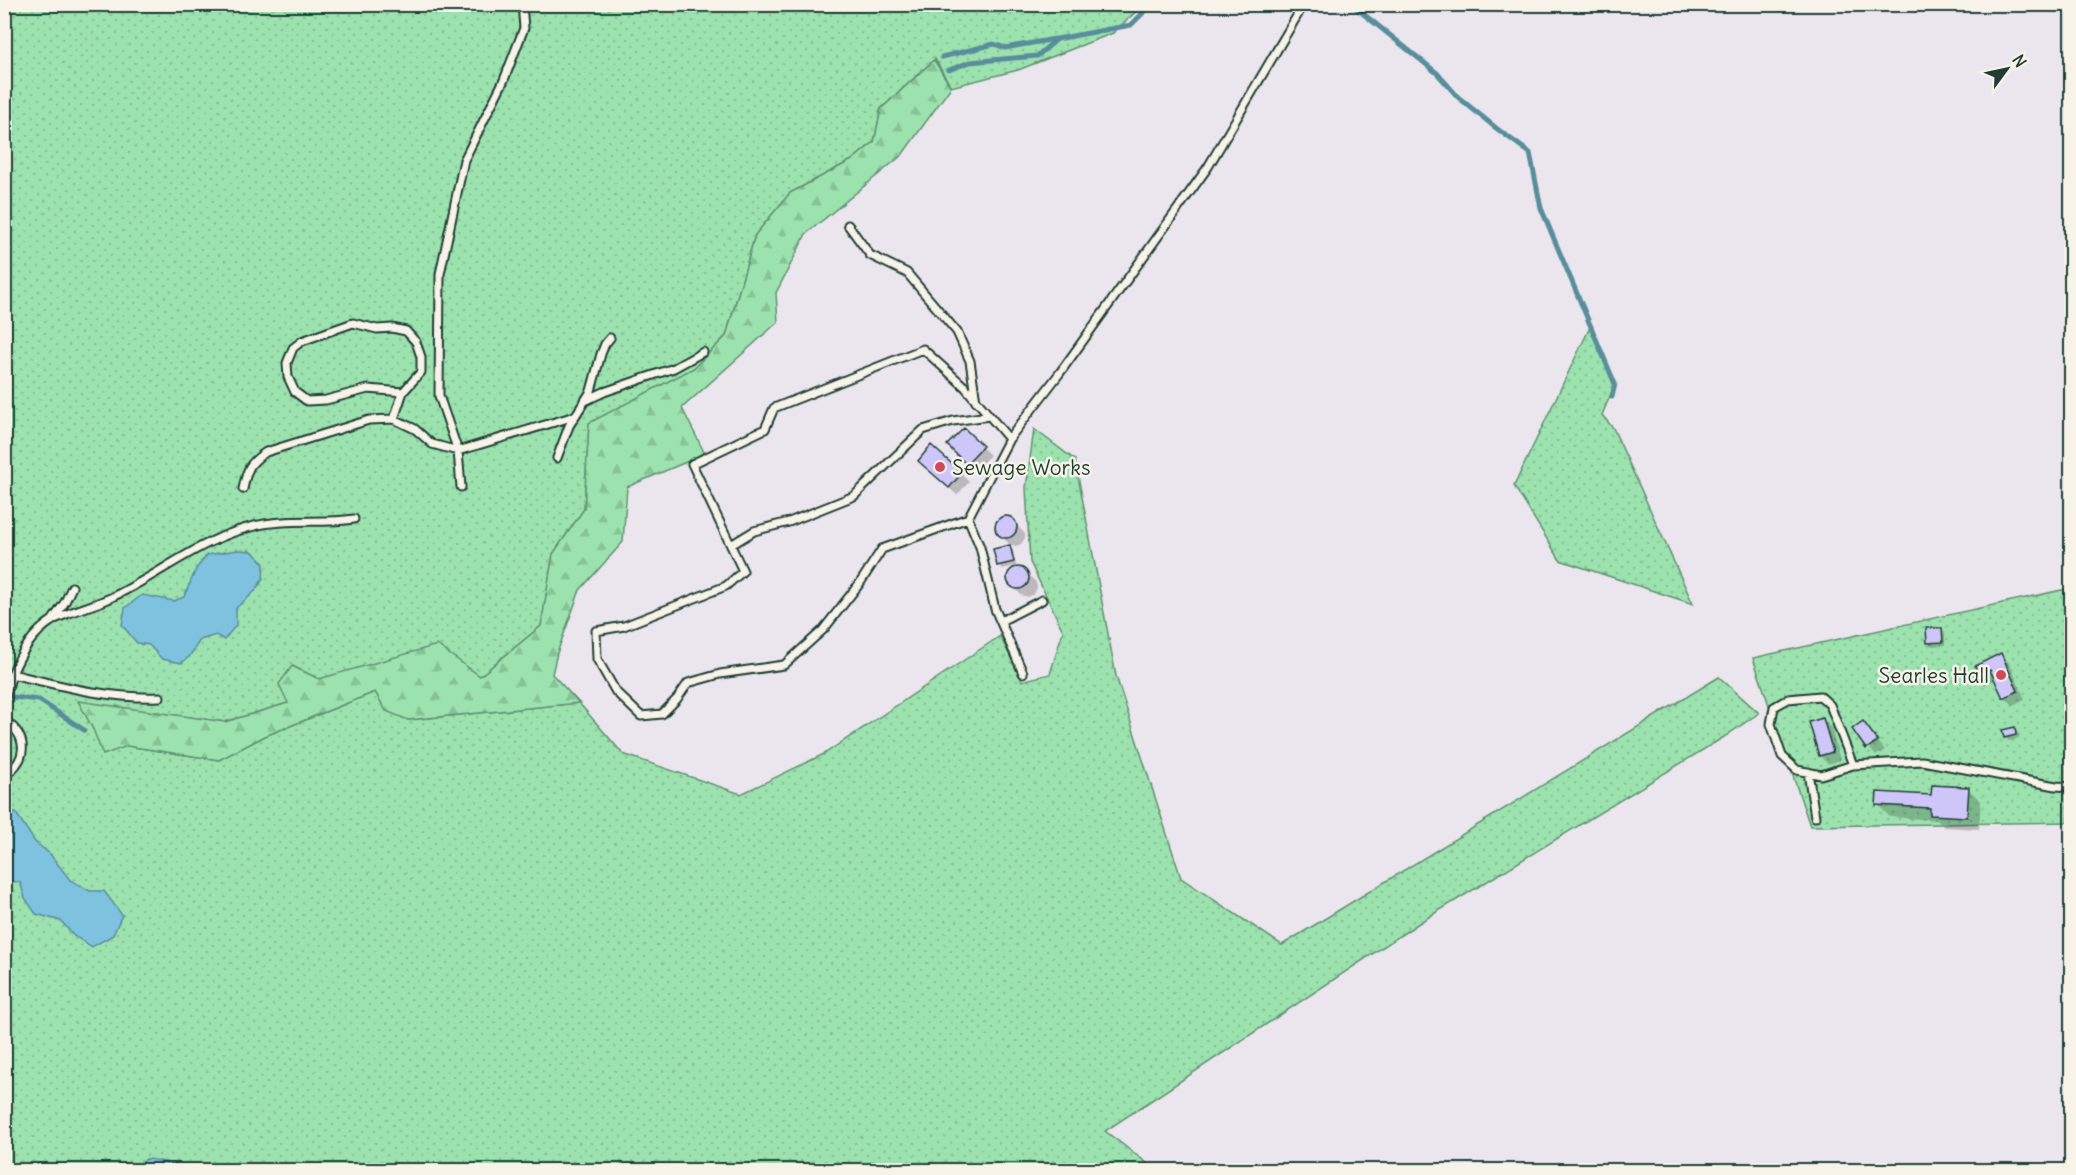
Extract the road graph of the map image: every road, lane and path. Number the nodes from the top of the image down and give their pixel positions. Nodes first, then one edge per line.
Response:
1 (522, 4) edge
2 (1304, 4) edge
3 (848, 225) dead end
4 (610, 338) dead end
5 (703, 352) dead end
6 (403, 392) junction
7 (585, 401) junction
8 (976, 401) junction
9 (575, 416) junction
10 (989, 416) junction
11 (394, 419) junction
12 (1009, 439) junction
13 (458, 451) junction
14 (556, 458) dead end
15 (461, 487) dead end
16 (243, 489) dead end
17 (968, 518) junction
18 (354, 519) dead end
19 (731, 545) junction
20 (72, 587) dead end
21 (1042, 600) dead end
22 (52, 621) junction
23 (1001, 621) junction
24 (1023, 673) dead end
25 (12, 674) junction
26 (160, 697) dead end
27 (4, 701) edge
28 (4, 720) edge
29 (1853, 765) junction
30 (1809, 772) junction
31 (4, 776) edge
32 (2072, 787) edge
33 (1815, 817) dead end

1 - 13 lane
2 - 12 lane
3 - 8 lane
4 - 7 lane
5 - 7 lane
6 - 6 lane
6 - 11 lane
7 - 9 lane
8 - 10 lane
8 - 19 lane
9 - 13 lane
9 - 14 lane
10 - 12 lane
10 - 19 lane
11 - 13 lane
11 - 16 lane
12 - 17 lane
13 - 15 lane
17 - 19 lane
17 - 23 lane
18 - 22 lane
20 - 22 lane
21 - 23 lane
22 - 25 lane
23 - 24 lane
25 - 26 lane
25 - 27 lane
28 - 31 lane
29 - 30 lane
29 - 30 lane
29 - 32 lane
30 - 33 lane

